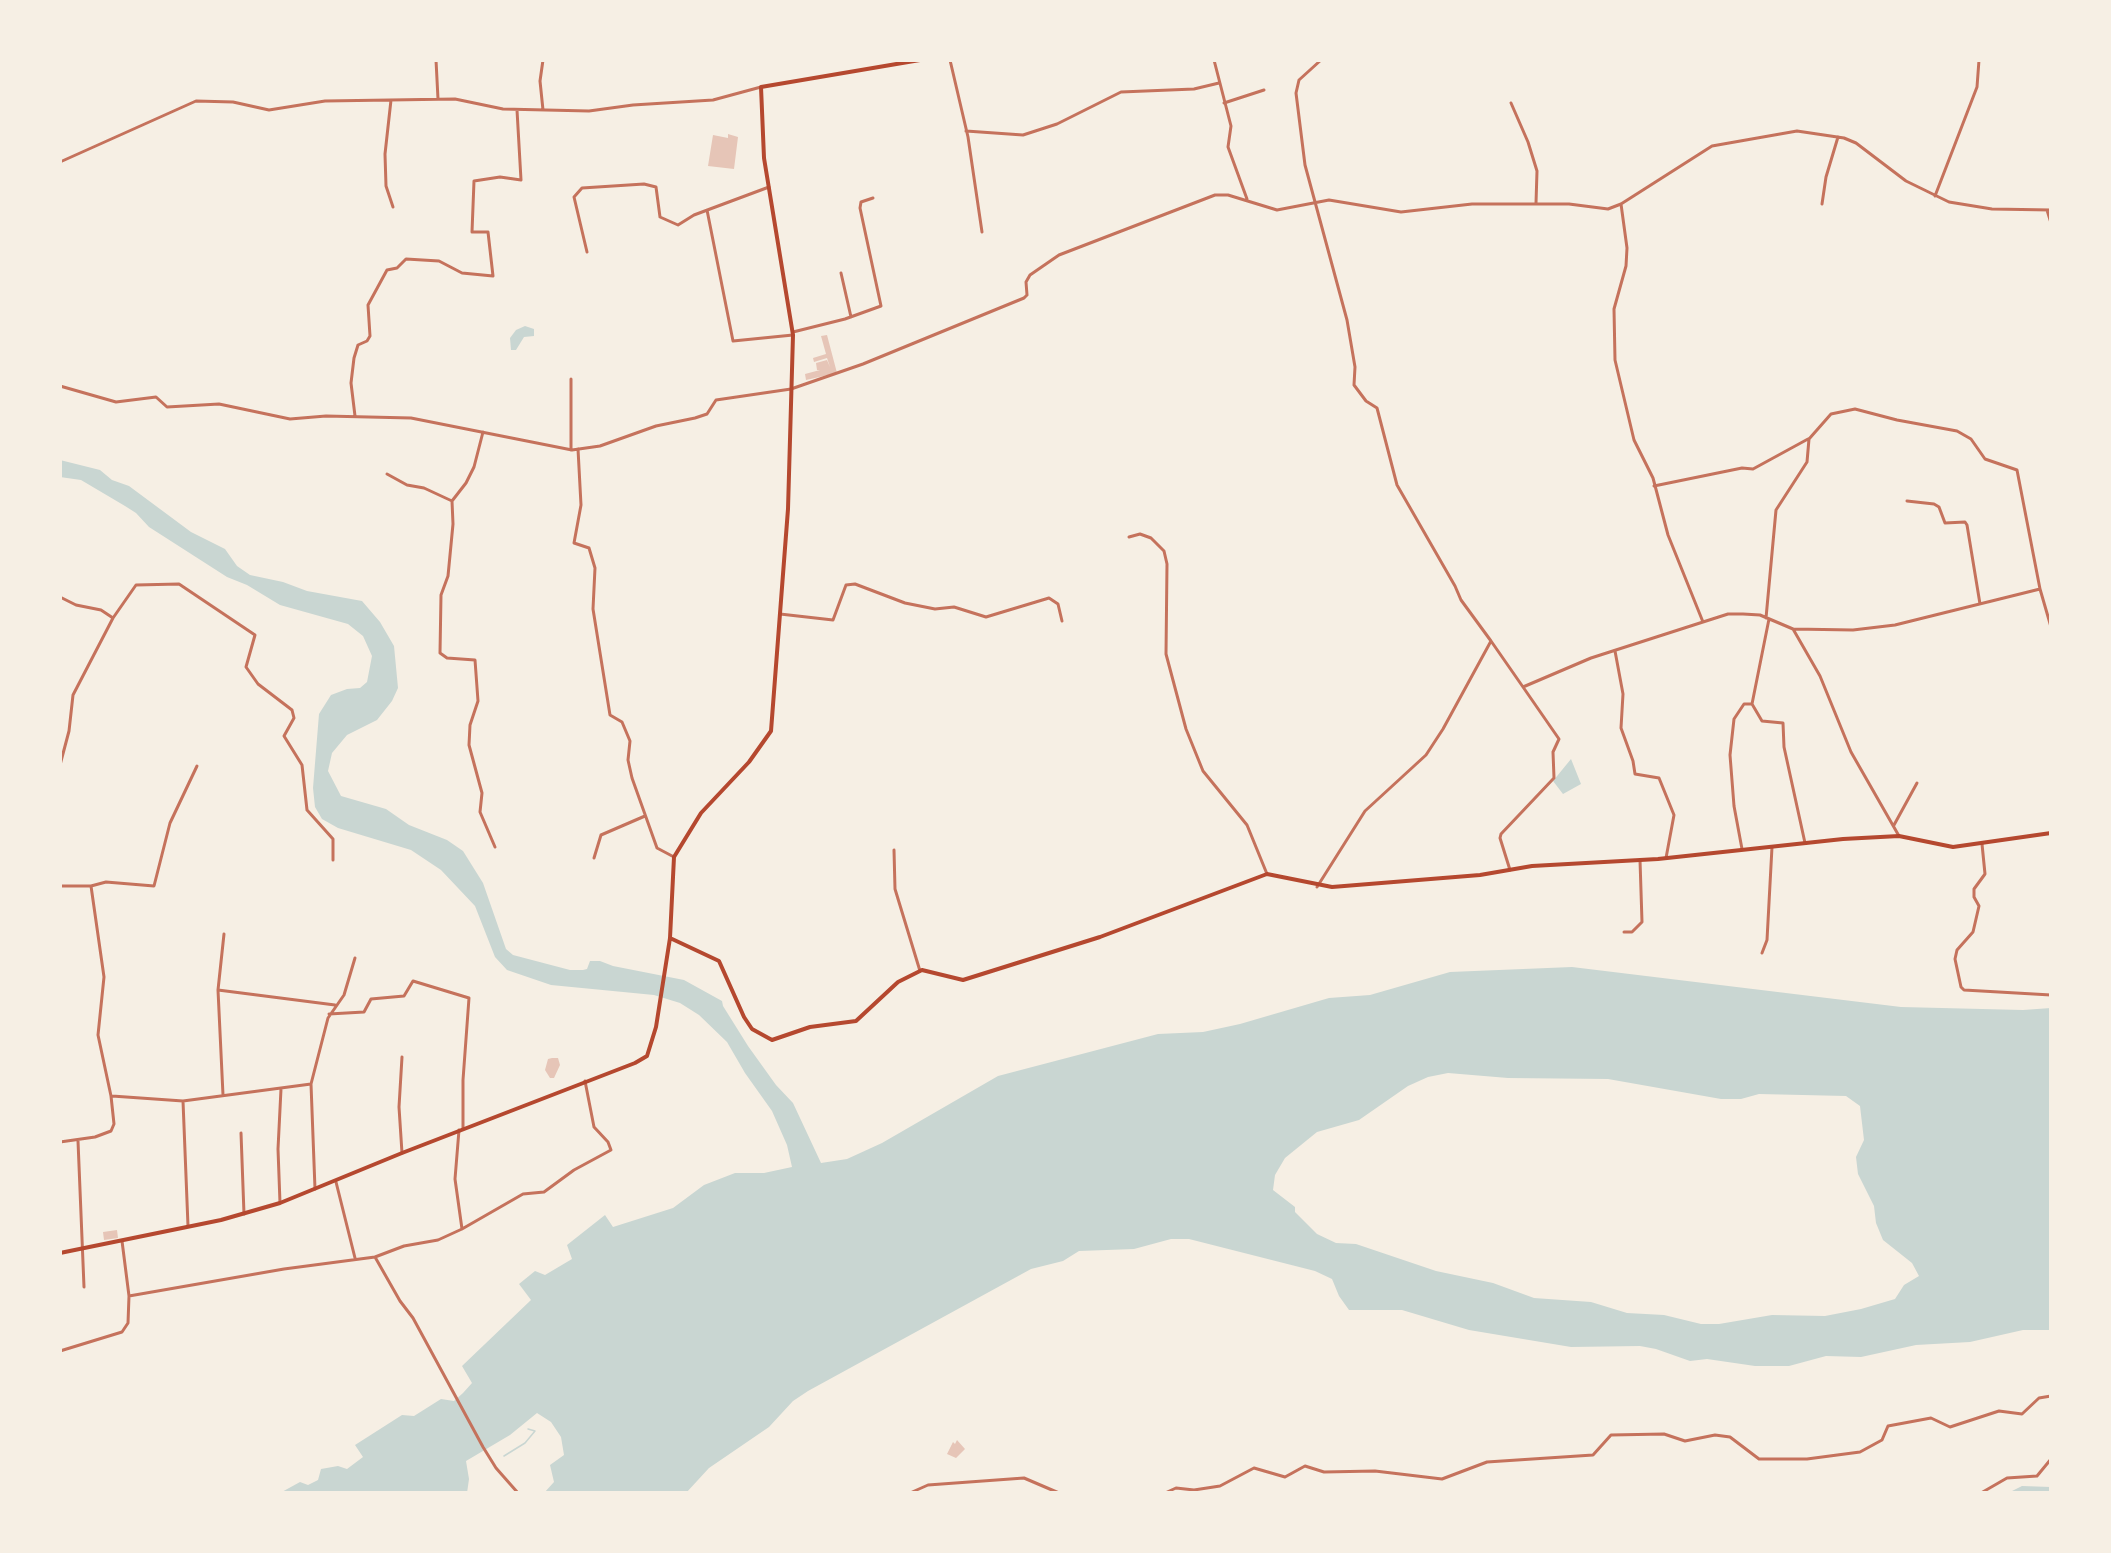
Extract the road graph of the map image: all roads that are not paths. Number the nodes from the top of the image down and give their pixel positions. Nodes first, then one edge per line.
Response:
1 (436, 60) edge
2 (543, 60) edge
3 (920, 60) edge
4 (950, 60) edge
5 (1214, 60) edge
6 (1321, 60) edge
7 (1979, 60) edge
8 (1219, 83) junction
9 (761, 87) junction
10 (1264, 90) dead end
11 (438, 99) junction
12 (392, 100) junction
13 (1224, 104) junction
14 (1511, 104) dead end
15 (517, 110) junction
16 (543, 110) junction
17 (966, 131) junction
18 (1838, 137) junction
19 (60, 162) edge
20 (769, 187) junction
21 (1935, 196) junction
22 (873, 198) dead end
23 (1247, 199) junction
24 (1314, 203) junction
25 (1536, 203) junction
26 (1621, 204) junction
27 (1821, 204) dead end
28 (393, 207) dead end
29 (707, 210) junction
30 (2049, 210) edge
31 (2051, 223) edge
32 (982, 232) dead end
33 (587, 252) dead end
34 (841, 273) dead end
35 (2051, 294) edge
36 (2051, 312) edge
37 (851, 317) junction
38 (793, 333) junction
39 (571, 379) dead end
40 (60, 386) edge
41 (791, 389) junction
42 (356, 416) junction
43 (483, 432) junction
44 (1809, 438) junction
45 (578, 449) junction
46 (571, 450) junction
47 (387, 474) dead end
48 (1654, 486) junction
49 (452, 501) junction
50 (1907, 501) dead end
51 (1129, 537) dead end
52 (2040, 589) junction
53 (60, 597) edge
54 (1980, 604) junction
55 (780, 614) junction
56 (113, 618) junction
57 (1768, 618) junction
58 (1062, 621) dead end
59 (1703, 622) junction
60 (2051, 625) edge
61 (1793, 629) junction
62 (1491, 641) junction
63 (1616, 651) junction
64 (1523, 687) junction
65 (1752, 704) junction
66 (60, 765) edge
67 (197, 766) dead end
68 (1917, 783) dead end
69 (645, 816) junction
70 (1894, 825) junction
71 (2051, 833) edge
72 (1899, 837) junction
73 (1805, 843) junction
74 (1982, 844) junction
75 (495, 847) dead end
76 (1772, 847) junction
77 (1742, 849) junction
78 (894, 850) dead end
79 (674, 857) junction
80 (594, 858) dead end
81 (1666, 858) junction
82 (333, 860) dead end
83 (1640, 860) junction
84 (1510, 870) junction
85 (1267, 874) junction
86 (60, 886) edge
87 (91, 886) junction
88 (1317, 886) junction
89 (1624, 932) dead end
90 (224, 934) dead end
91 (670, 938) junction
92 (1762, 953) dead end
93 (355, 958) dead end
94 (920, 971) junction
95 (218, 990) junction
96 (2051, 994) edge
97 (335, 1005) junction
98 (329, 1014) junction
99 (402, 1057) dead end
100 (585, 1081) junction
101 (311, 1084) junction
102 (281, 1089) junction
103 (223, 1095) junction
104 (111, 1096) junction
105 (183, 1101) junction
106 (461, 1129) junction
107 (241, 1133) dead end
108 (78, 1141) junction
109 (60, 1142) edge
110 (402, 1153) junction
111 (336, 1182) junction
112 (315, 1189) junction
113 (280, 1203) junction
114 (244, 1214) junction
115 (188, 1226) junction
116 (462, 1229) junction
117 (122, 1241) junction
118 (82, 1248) junction
119 (60, 1252) edge
120 (375, 1257) junction
121 (355, 1258) junction
122 (84, 1287) dead end
123 (129, 1296) junction
124 (60, 1351) edge
125 (2051, 1396) edge
126 (2051, 1459) edge
127 (518, 1493) edge
128 (910, 1493) edge
129 (1059, 1493) edge
130 (1165, 1493) edge
131 (1981, 1493) edge

1 - 11 street
2 - 16 street
3 - 9 main road
4 - 17 street
5 - 8 street
6 - 24 street
7 - 21 street
8 - 13 street
8 - 17 street
9 - 16 street
9 - 20 main road
10 - 13 street
11 - 12 street
11 - 15 street
12 - 19 street
12 - 28 street
13 - 23 street
14 - 25 street
15 - 16 street
15 - 42 street
17 - 32 street
18 - 21 street
18 - 26 street
18 - 27 street
20 - 29 street
20 - 38 main road
21 - 30 street
22 - 37 street
23 - 24 street
23 - 41 street
24 - 25 street
24 - 62 street
25 - 26 street
26 - 48 street
29 - 33 street
29 - 38 street
30 - 31 street
34 - 37 street
35 - 36 street
37 - 38 street
38 - 41 main road
39 - 46 street
40 - 42 street
41 - 45 street
41 - 55 main road
42 - 43 street
43 - 46 street
43 - 49 street
44 - 48 street
44 - 52 street
44 - 57 street
45 - 46 street
45 - 69 street
47 - 49 street
48 - 59 street
49 - 75 street
50 - 54 street
51 - 85 street
52 - 54 street
52 - 60 street
53 - 56 street
54 - 61 street
55 - 58 street
55 - 79 main road
56 - 66 street
56 - 82 street
57 - 59 street
57 - 61 street
57 - 65 street
59 - 63 street
61 - 70 street
62 - 64 street
62 - 88 street
63 - 64 street
63 - 81 street
64 - 84 street
65 - 73 street
65 - 77 street
67 - 87 street
68 - 70 street
69 - 79 street
69 - 80 street
70 - 72 street
71 - 74 main road
72 - 73 main road
72 - 74 main road
73 - 76 main road
74 - 96 street
76 - 77 main road
76 - 92 street
77 - 81 main road
78 - 94 street
79 - 91 main road
81 - 83 main road
83 - 84 main road
83 - 89 street
84 - 88 main road
85 - 88 main road
85 - 94 main road
86 - 87 street
87 - 104 street
90 - 95 street
91 - 94 main road
91 - 100 main road
93 - 97 street
95 - 97 street
95 - 103 street
97 - 98 street
98 - 101 street
98 - 106 street
99 - 110 street
100 - 106 main road
100 - 116 street
101 - 102 street
101 - 112 street
102 - 103 street
102 - 113 street
103 - 105 street
104 - 105 street
104 - 108 street
105 - 115 street
106 - 110 main road
106 - 116 street
107 - 114 street
108 - 109 street
108 - 118 street
110 - 111 main road
111 - 112 main road
111 - 121 street
112 - 113 main road
113 - 114 main road
114 - 115 main road
115 - 117 main road
116 - 120 street
117 - 118 main road
117 - 123 street
118 - 119 main road
118 - 122 street
120 - 121 street
120 - 127 street
121 - 123 street
123 - 124 street
125 - 130 street
126 - 131 street
128 - 129 street

